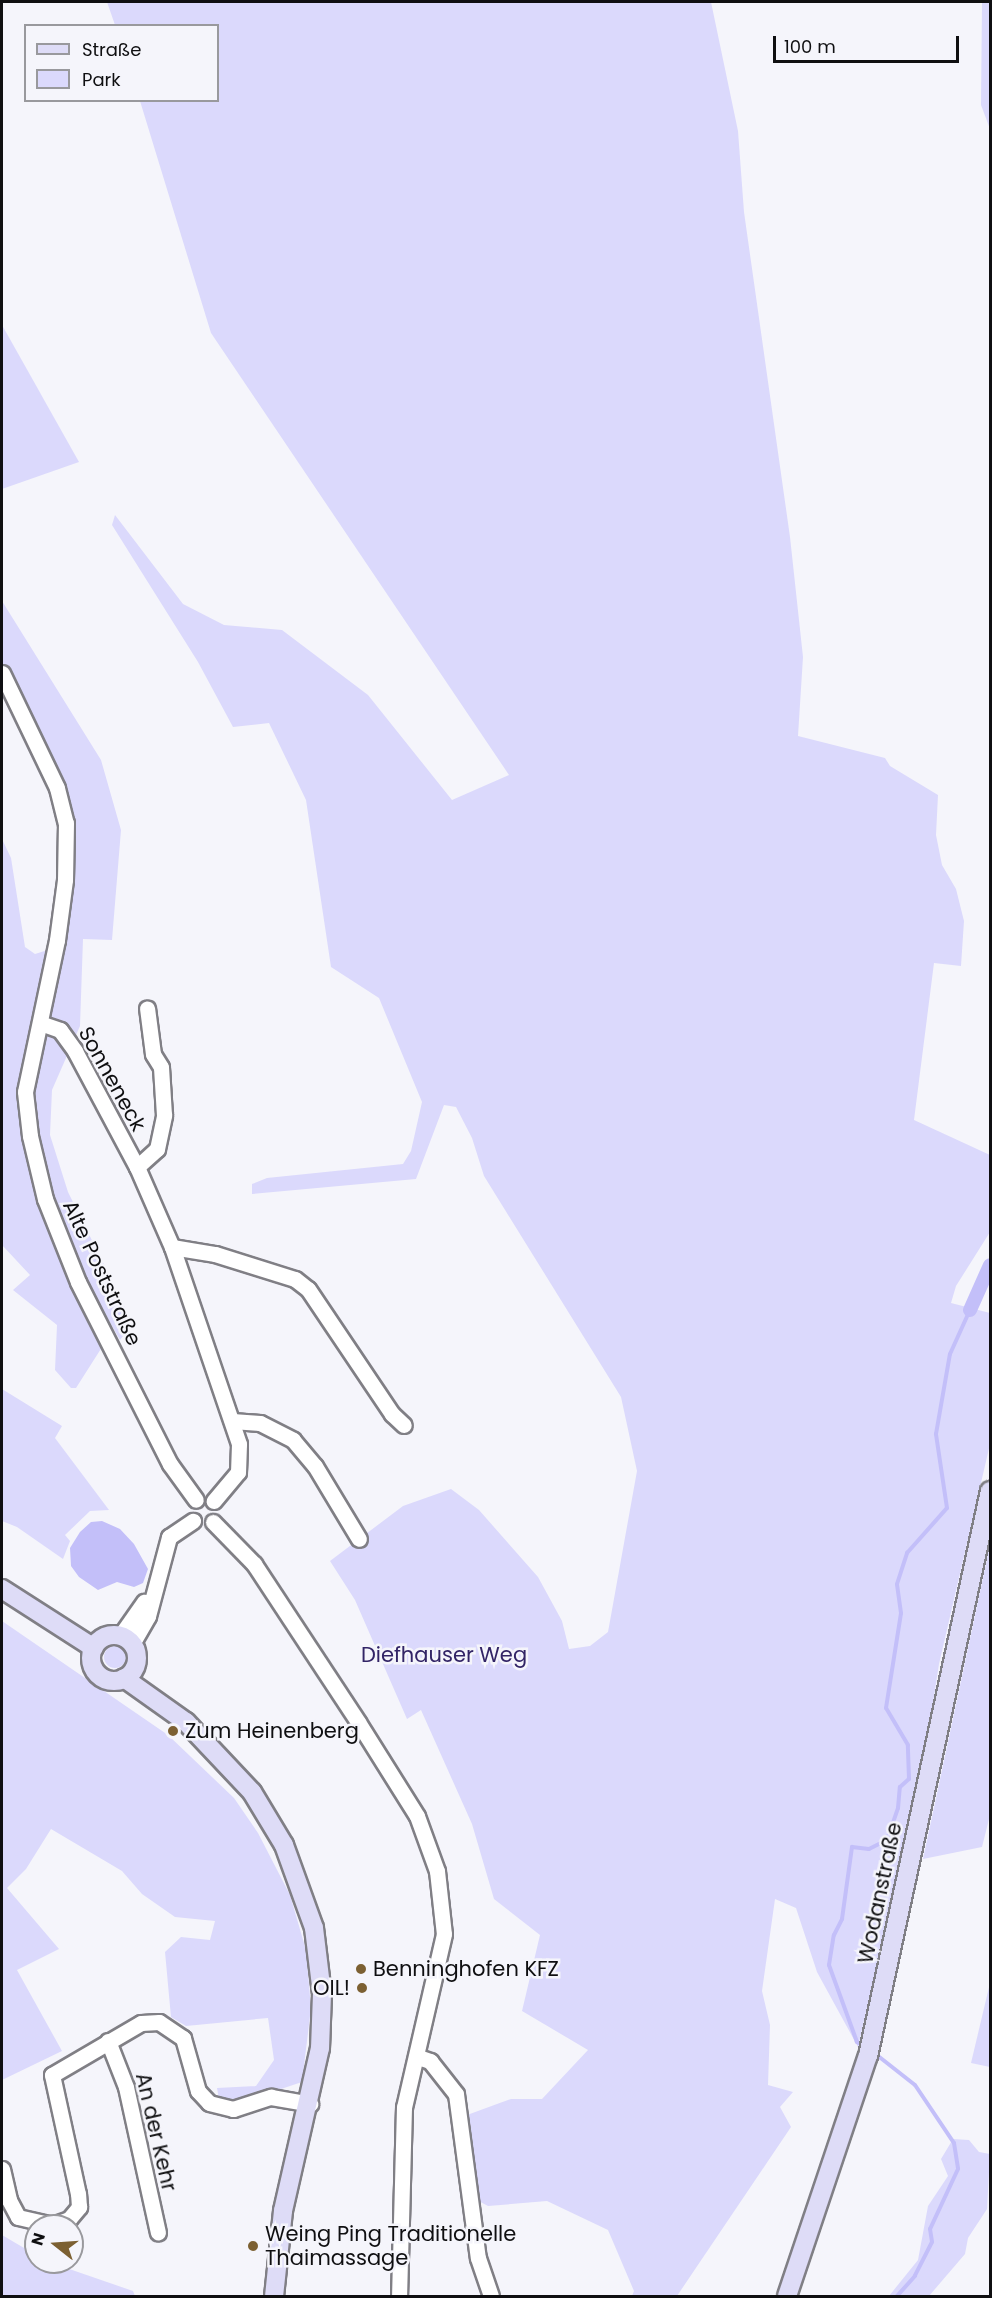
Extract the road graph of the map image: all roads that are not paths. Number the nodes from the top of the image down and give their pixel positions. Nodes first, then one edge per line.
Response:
1 (2, 673) edge
2 (147, 1008) dead end
3 (40, 1023) junction
4 (137, 1167) junction
5 (172, 1247) junction
6 (232, 1421) junction
7 (404, 1425) dead end
8 (990, 1491) edge
9 (196, 1500) junction
10 (214, 1501) junction
11 (193, 1521) junction
12 (213, 1522) junction
13 (359, 1539) dead end
14 (2, 1589) edge
15 (126, 1640) junction
16 (94, 1648) junction
17 (136, 1662) junction
18 (124, 1678) junction
19 (164, 1704) junction
20 (108, 2041) junction
21 (418, 2057) junction
22 (310, 2104) junction
23 (2, 2169) edge
24 (158, 2234) dead end
25 (274, 2296) edge
26 (399, 2296) edge
27 (491, 2296) edge
28 (787, 2296) edge

1 - 3 street, Alte Poststraße
2 - 4 street, Sonneneck
3 - 4 street, Sonneneck
3 - 9 street, Alte Poststraße
4 - 5 street, Sonneneck
5 - 6 street
5 - 7 street
6 - 10 street
6 - 13 street
8 - 28 main road, Wodanstraße
9 - 10 street
9 - 11 street
10 - 12 street
11 - 12 street
11 - 15 street
12 - 21 street
14 - 16 main road
15 - 16 main road
15 - 17 main road
16 - 18 main road
17 - 18 main road
17 - 19 main road
18 - 19 main road
19 - 22 main road
20 - 22 street
20 - 23 street
20 - 24 street, An der Kehr
21 - 26 street
21 - 27 street
22 - 25 main road

